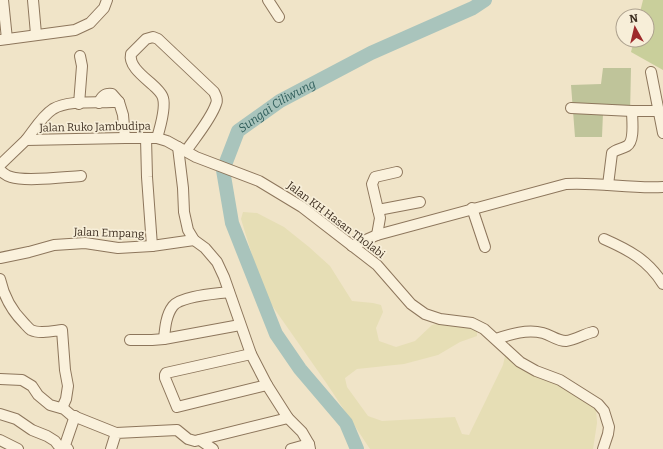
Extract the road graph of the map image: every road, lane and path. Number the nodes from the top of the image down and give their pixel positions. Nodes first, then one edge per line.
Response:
1 (3, 0) edge
2 (33, 0) edge
3 (107, 0) edge
4 (268, 0) edge
5 (279, 17) dead end
6 (36, 34) junction
7 (3, 39) edge
8 (80, 56) dead end
9 (651, 72) dead end
10 (660, 98) edge
11 (79, 104) junction
12 (571, 108) dead end
13 (632, 111) junction
14 (658, 111) junction
15 (662, 129) edge
16 (125, 138) junction
17 (146, 138) junction
18 (157, 138) junction
19 (26, 140) junction
20 (182, 149) junction
21 (196, 156) joint
22 (0, 165) edge
23 (0, 170) edge
24 (397, 172) dead end
25 (81, 176) dead end
26 (608, 185) junction
27 (663, 187) edge
28 (420, 202) dead end
29 (472, 208) junction
30 (378, 210) junction
31 (377, 235) junction
32 (604, 239) dead end
33 (194, 240) junction
34 (152, 246) junction
35 (352, 246) junction
36 (485, 247) dead end
37 (0, 258) edge
38 (661, 276) edge
39 (0, 279) edge
40 (229, 292) junction
41 (240, 325) junction
42 (594, 332) dead end
43 (164, 339) junction
44 (496, 339) junction
45 (130, 340) dead end
46 (251, 354) junction
47 (0, 379) edge
48 (267, 385) junction
49 (62, 408) junction
50 (0, 414) edge
51 (75, 416) junction
52 (288, 418) junction
53 (116, 433) junction
54 (0, 440) edge
55 (200, 440) junction
56 (309, 446) edge
57 (66, 448) edge
58 (18, 449) edge
59 (111, 449) edge
60 (213, 449) edge
61 (291, 449) edge
62 (603, 449) edge

1 - 7 street
2 - 6 street
3 - 6 street
4 - 5 street
6 - 7 street
8 - 11 street
9 - 10 street
10 - 14 street
11 - 16 street
11 - 19 street
12 - 13 street
13 - 14 street
13 - 26 street
14 - 15 street
16 - 17 street, Jalan Ruko Jambudipa
16 - 19 street, Jalan Ruko Jambudipa
17 - 18 street, Jalan Ruko Jambudipa
17 - 34 street
18 - 20 street, Jalan Ruko Jambudipa
18 - 20 street
19 - 22 street, Jalan Ruko Jambudipa
20 - 21 street, Jalan Ruko Jambudipa
20 - 33 street
21 - 35 street, Jalan KH Hasan Tholabi
23 - 25 street
24 - 30 street
26 - 27 street
26 - 29 street
28 - 30 street
29 - 31 street
29 - 36 street
30 - 31 street
31 - 35 street
32 - 38 street
33 - 34 street, Jalan Empang
33 - 40 street
34 - 37 street, Jalan Empang
35 - 44 street, Jalan KH Hasan Tholabi
39 - 49 street
40 - 41 street
40 - 43 street
41 - 43 street
41 - 46 street
42 - 44 street
43 - 45 street
44 - 62 street, Jalan KH Hasan Tholabi
46 - 48 street
46 - 48 street
47 - 49 street
48 - 52 street
49 - 51 street
50 - 57 street
51 - 53 street
51 - 57 street
52 - 55 street
52 - 56 street
53 - 55 street
53 - 59 street
54 - 58 street
55 - 60 street
56 - 61 street

